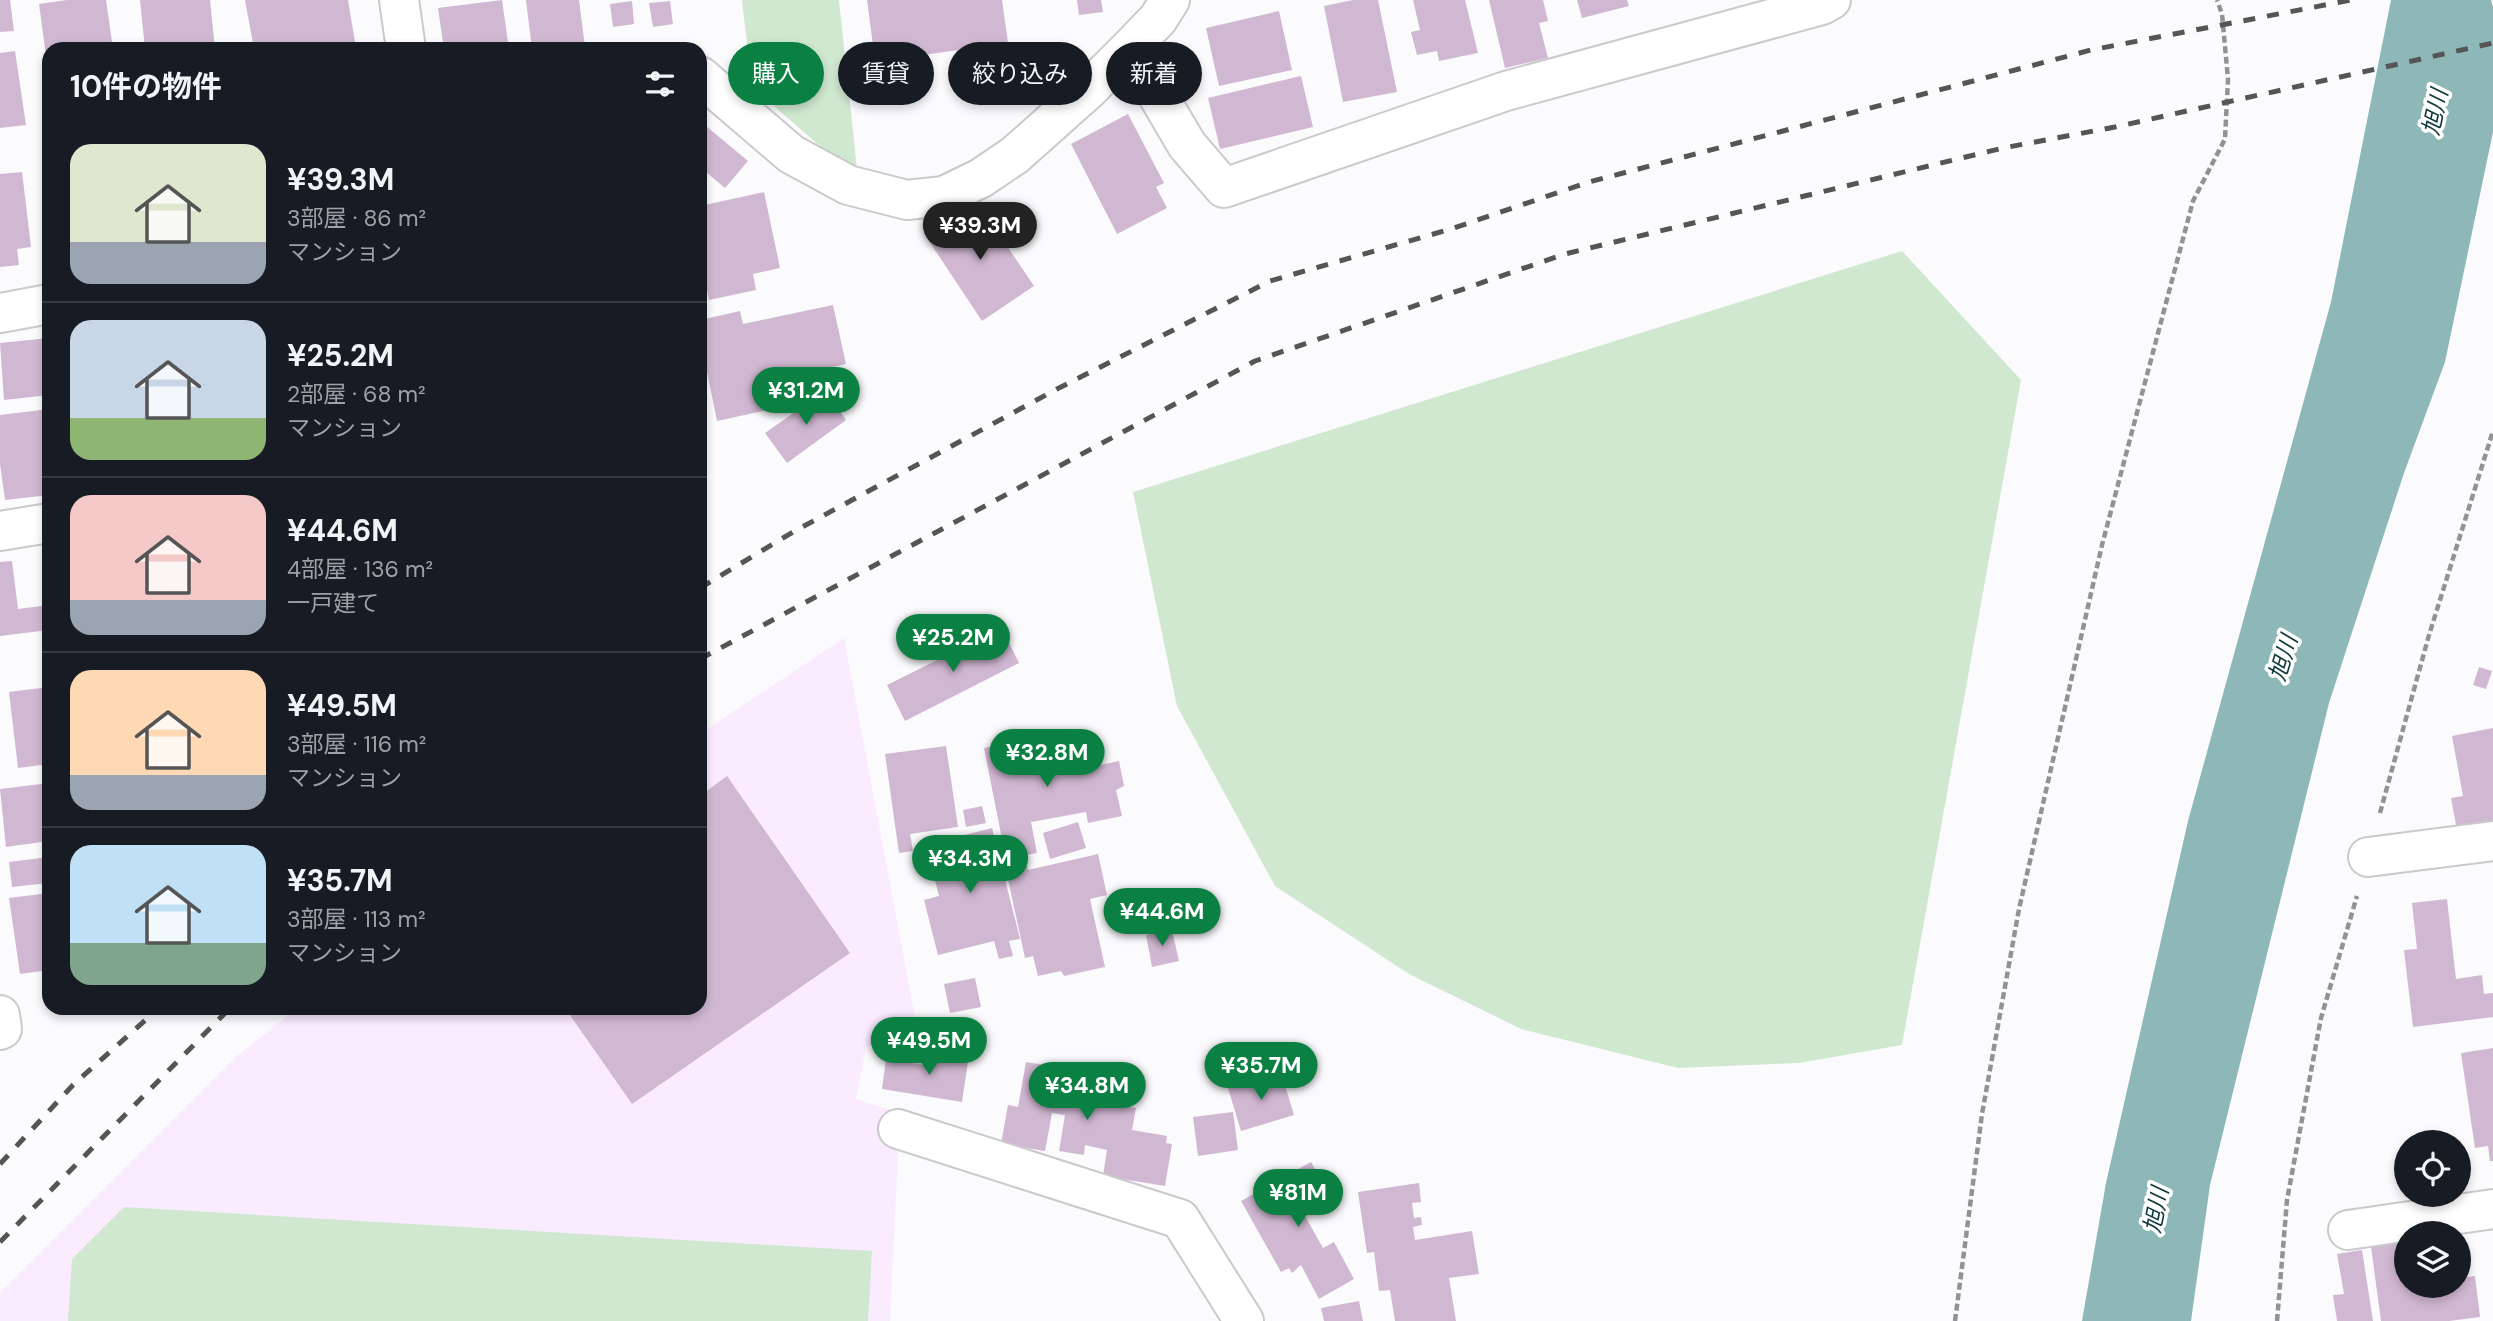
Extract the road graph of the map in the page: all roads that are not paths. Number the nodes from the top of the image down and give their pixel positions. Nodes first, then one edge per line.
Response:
1 (399, 0) edge
2 (1170, 0) edge
3 (1831, 0) edge
4 (405, 42) edge
5 (1136, 42) edge
6 (1106, 71) edge
7 (707, 82) edge
8 (1163, 105) edge
9 (42, 305) edge
10 (0, 313) edge
11 (42, 524) edge
12 (0, 531) edge
13 (2493, 841) edge
14 (2368, 857) dead end
15 (0, 1016) edge
16 (0, 1030) edge
17 (898, 1129) dead end
18 (2493, 1209) edge
19 (2348, 1230) dead end
20 (1244, 1321) edge

1 - 4 street
2 - 5 street
3 - 8 street
6 - 7 street
9 - 10 street
11 - 12 street
13 - 14 street
15 - 16 street
17 - 20 street
18 - 19 street

